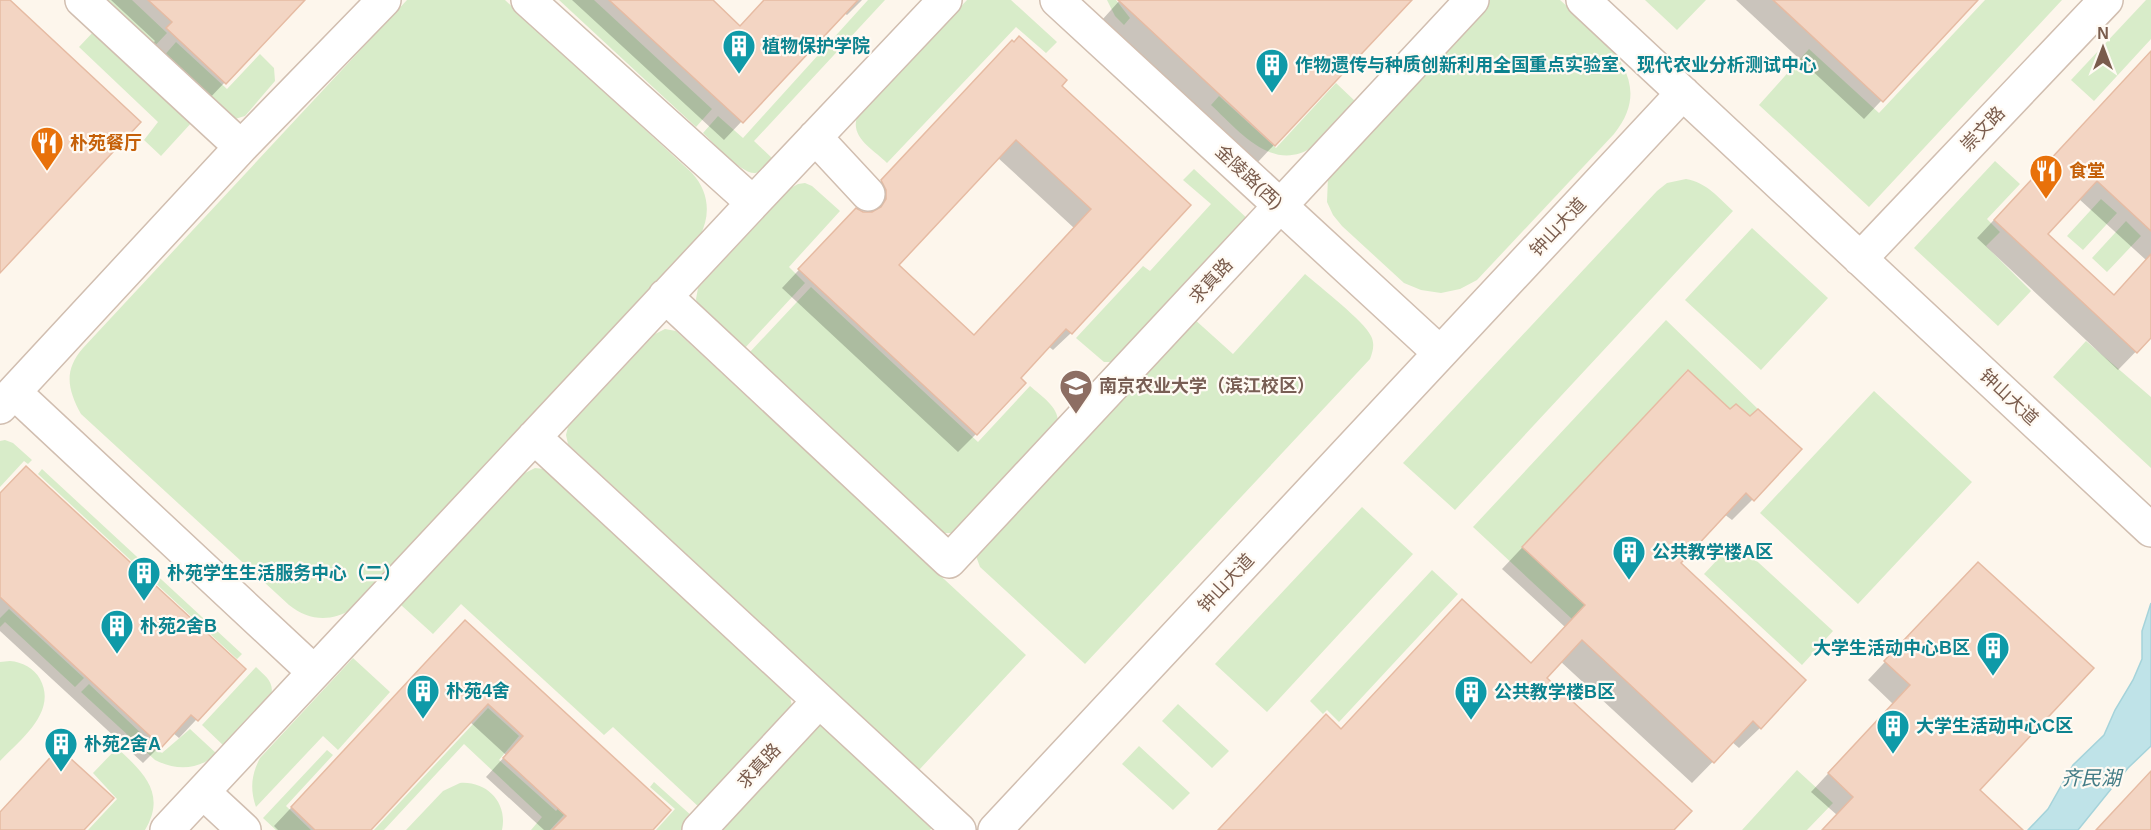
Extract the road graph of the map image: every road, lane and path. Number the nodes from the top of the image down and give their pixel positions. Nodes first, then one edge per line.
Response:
1 (82, 0) edge
2 (384, 0) edge
3 (528, 0) edge
4 (945, 0) edge
5 (1057, 0) edge
6 (1472, 0) edge
7 (1583, 0) edge
8 (2106, 0) edge
9 (1683, 93) junction
10 (815, 137) junction
11 (241, 147) junction
12 (868, 194) dead end
13 (753, 202) junction
14 (1281, 206) junction
15 (1860, 259) junction
16 (665, 296) junction
17 (1440, 353) junction
18 (4, 400) edge
19 (534, 437) junction
20 (2151, 530) edge
21 (315, 672) junction
22 (819, 701) junction
23 (203, 792) junction
24 (167, 830) edge
25 (244, 830) edge
26 (699, 830) edge
27 (959, 830) edge
28 (996, 830) edge

1 - 11 street
2 - 11 street
3 - 13 street
4 - 10 street
5 - 14 street, 金陵路(西)
6 - 14 street, 求真路
7 - 9 street
8 - 15 street, 崇文路
9 - 15 street, 钟山大道
9 - 17 street, 钟山大道
10 - 12 street
10 - 13 street
11 - 18 street
13 - 16 street
14 - 16 street, 求真路
14 - 17 street, 金陵路(西)
15 - 20 street, 钟山大道
16 - 19 street
17 - 28 street, 钟山大道
18 - 21 street
19 - 21 street
19 - 22 street
21 - 23 street
22 - 26 street, 求真路
22 - 27 street
23 - 24 street
23 - 25 street

